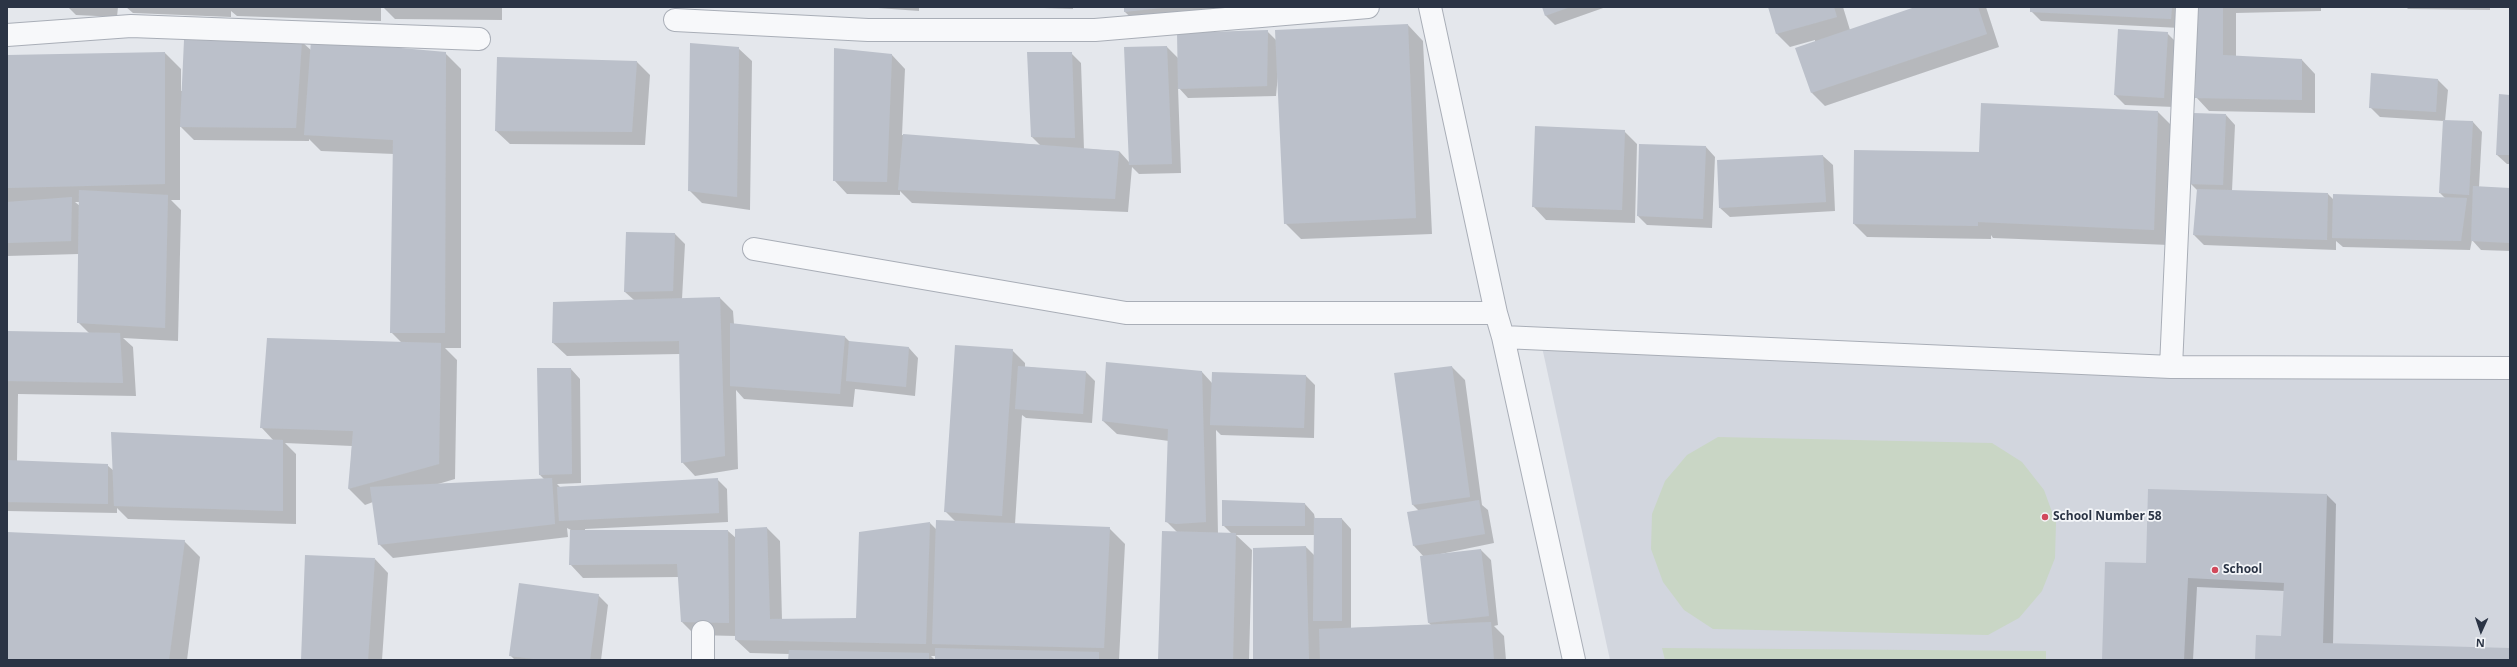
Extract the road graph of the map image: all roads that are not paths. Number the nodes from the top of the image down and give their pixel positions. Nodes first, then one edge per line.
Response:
1 (1368, 7) edge
2 (1430, 7) edge
3 (2187, 7) edge
4 (674, 20) dead end
5 (7, 35) edge
6 (479, 40) dead end
7 (754, 248) dead end
8 (1496, 313) junction
9 (1503, 337) junction
10 (2171, 367) junction
11 (2510, 368) edge
12 (703, 632) dead end
13 (703, 660) edge
14 (1574, 660) edge

1 - 4 street
2 - 8 street
3 - 10 street
5 - 6 street
7 - 8 street
8 - 9 street
9 - 10 street
9 - 14 street
10 - 11 street
12 - 13 street

